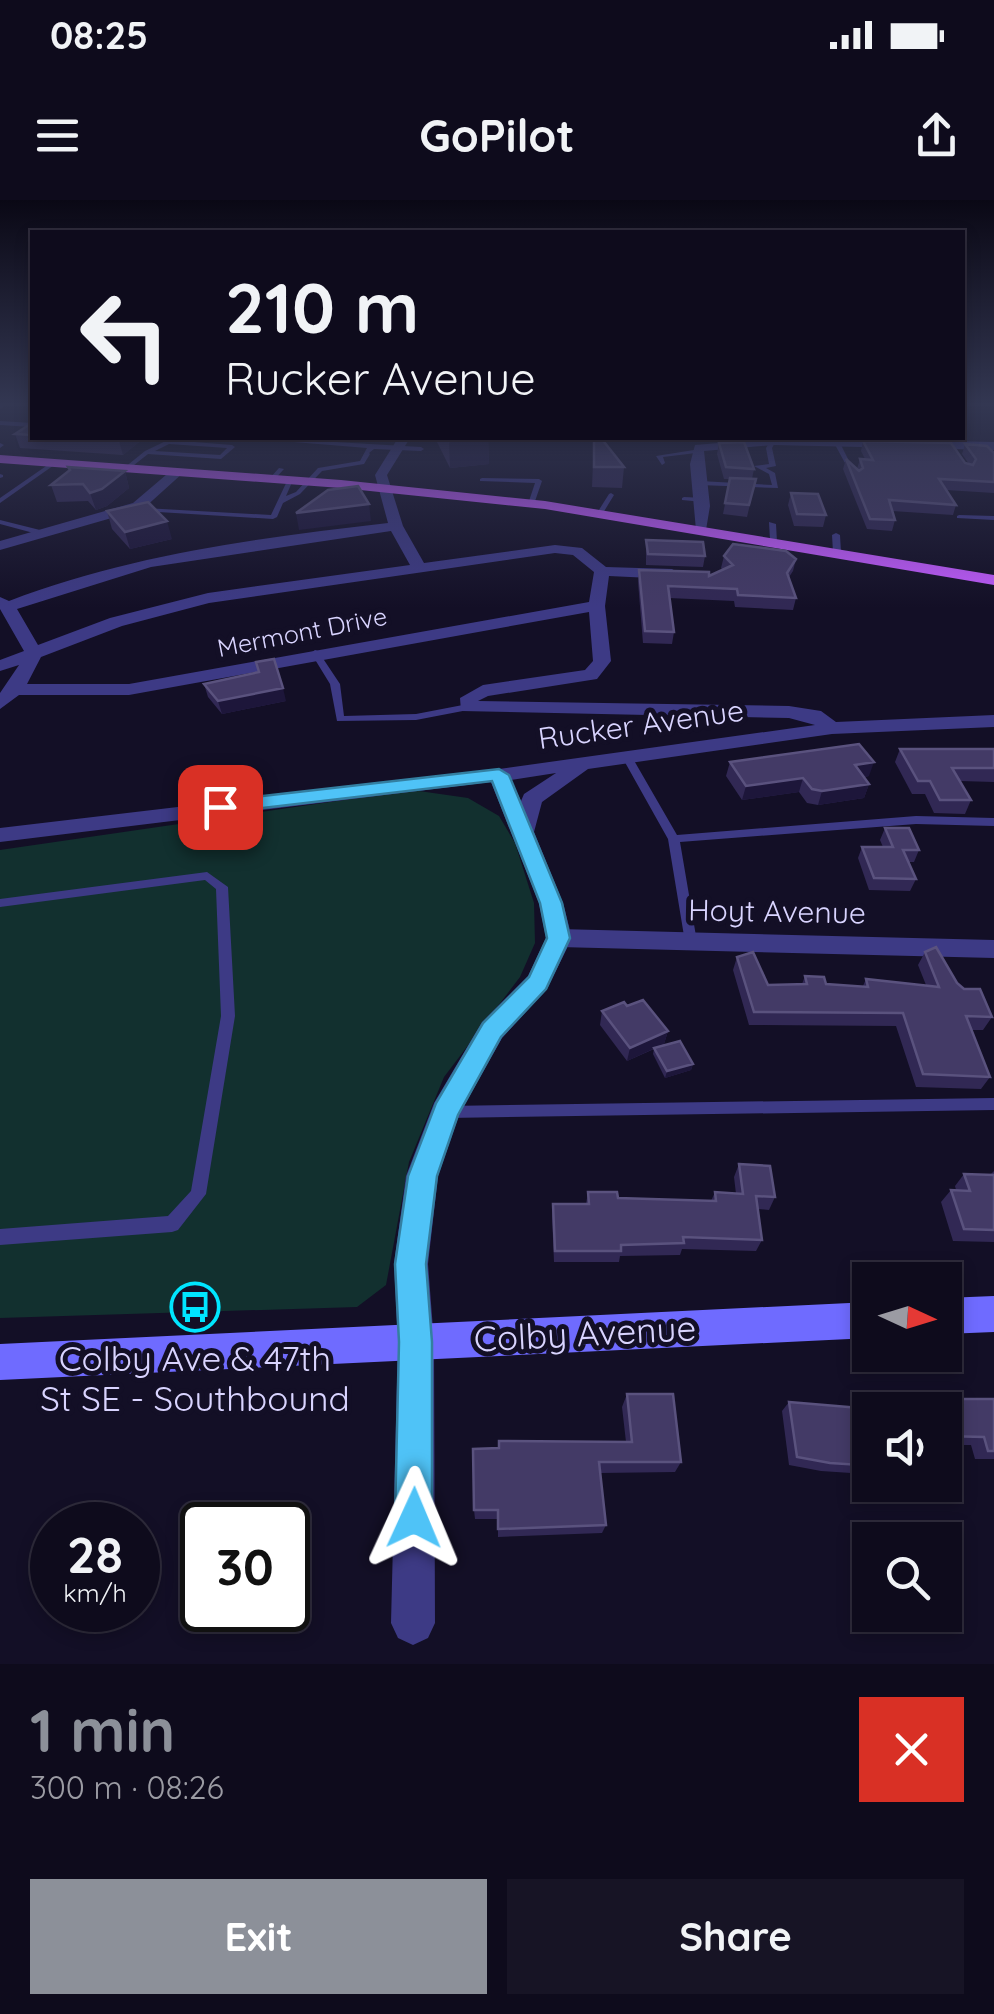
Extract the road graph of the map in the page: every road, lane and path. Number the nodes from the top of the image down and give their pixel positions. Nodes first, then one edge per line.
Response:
1 (42, 471) edge
2 (169, 471) edge
3 (219, 471) edge
4 (241, 471) edge
5 (318, 471) edge
6 (383, 471) edge
7 (699, 471) edge
8 (761, 471) edge
9 (852, 471) edge
10 (178, 472) junction
11 (281, 476) junction
12 (854, 476) edge
13 (482, 480) dead end
14 (309, 482) junction
15 (384, 487) junction
16 (705, 495) junction
17 (611, 496) dead end
18 (684, 499) dead end
19 (0, 501) edge
20 (280, 502) junction
21 (531, 504) junction
22 (132, 508) junction
23 (600, 513) junction
24 (958, 517) edge
25 (994, 518) edge
26 (0, 522) edge
27 (772, 524) dead end
28 (396, 526) junction
29 (701, 527) junction
30 (41, 533) junction
31 (836, 534) dead end
32 (774, 540) junction
33 (0, 546) edge
34 (837, 552) junction
35 (419, 566) junction
36 (602, 572) junction
37 (699, 575) edge
38 (993, 578) edge
39 (4, 604) edge
40 (598, 606) junction
41 (315, 652) junction
42 (34, 653) junction
43 (0, 666) edge
44 (15, 689) junction
45 (0, 702) edge
46 (468, 706) junction
47 (994, 720) edge
48 (832, 728) junction
49 (628, 757) junction
50 (590, 762) junction
51 (499, 775) junction
52 (994, 822) edge
53 (0, 835) edge
54 (521, 836) junction
55 (674, 840) junction
56 (0, 902) edge
57 (559, 938) junction
58 (691, 942) junction
59 (994, 949) edge
60 (994, 1104) edge
61 (445, 1112) junction
62 (0, 1236) edge
63 (994, 1314) edge
64 (962, 1315) edge
65 (852, 1321) edge
66 (416, 1342) junction
67 (0, 1362) edge
68 (412, 1623) dead end

1 - 19 lane
2 - 10 main road
3 - 10 main road
4 - 11 main road
5 - 14 lane
6 - 15 street
7 - 16 street
8 - 16 lane
9 - 12 lane
10 - 22 street
11 - 14 main road
11 - 20 lane
13 - 21 lane
14 - 15 main road
14 - 20 lane
15 - 21 main road
15 - 28 street
16 - 18 lane
16 - 29 street
17 - 23 lane
20 - 22 lane
21 - 23 main road
22 - 30 street
23 - 29 main road
24 - 25 lane
26 - 30 lane
27 - 32 lane
28 - 35 street
28 - 39 street
29 - 32 main road
30 - 33 street
31 - 34 lane
32 - 34 main road
34 - 38 main road
35 - 36 street
35 - 42 street
36 - 37 street
36 - 40 street
39 - 42 street
40 - 41 street, Mermont Drive
40 - 46 street
41 - 44 street, Mermont Drive
41 - 46 lane
42 - 43 street
42 - 44 street
44 - 45 street
46 - 48 street
47 - 48 street, Rucker Avenue
48 - 49 street, Rucker Avenue
49 - 50 street, Rucker Avenue
49 - 55 lane
50 - 51 street, Rucker Avenue
50 - 54 street
51 - 53 street, Rucker Avenue
51 - 54 street
52 - 55 lane
54 - 57 street
55 - 58 lane
56 - 62 lane
57 - 58 street, Hoyt Avenue
57 - 61 street
58 - 59 street, Hoyt Avenue
60 - 61 lane
61 - 66 street
63 - 64 main road
65 - 66 main road, Colby Avenue
66 - 67 main road, Colby Avenue
66 - 68 street

